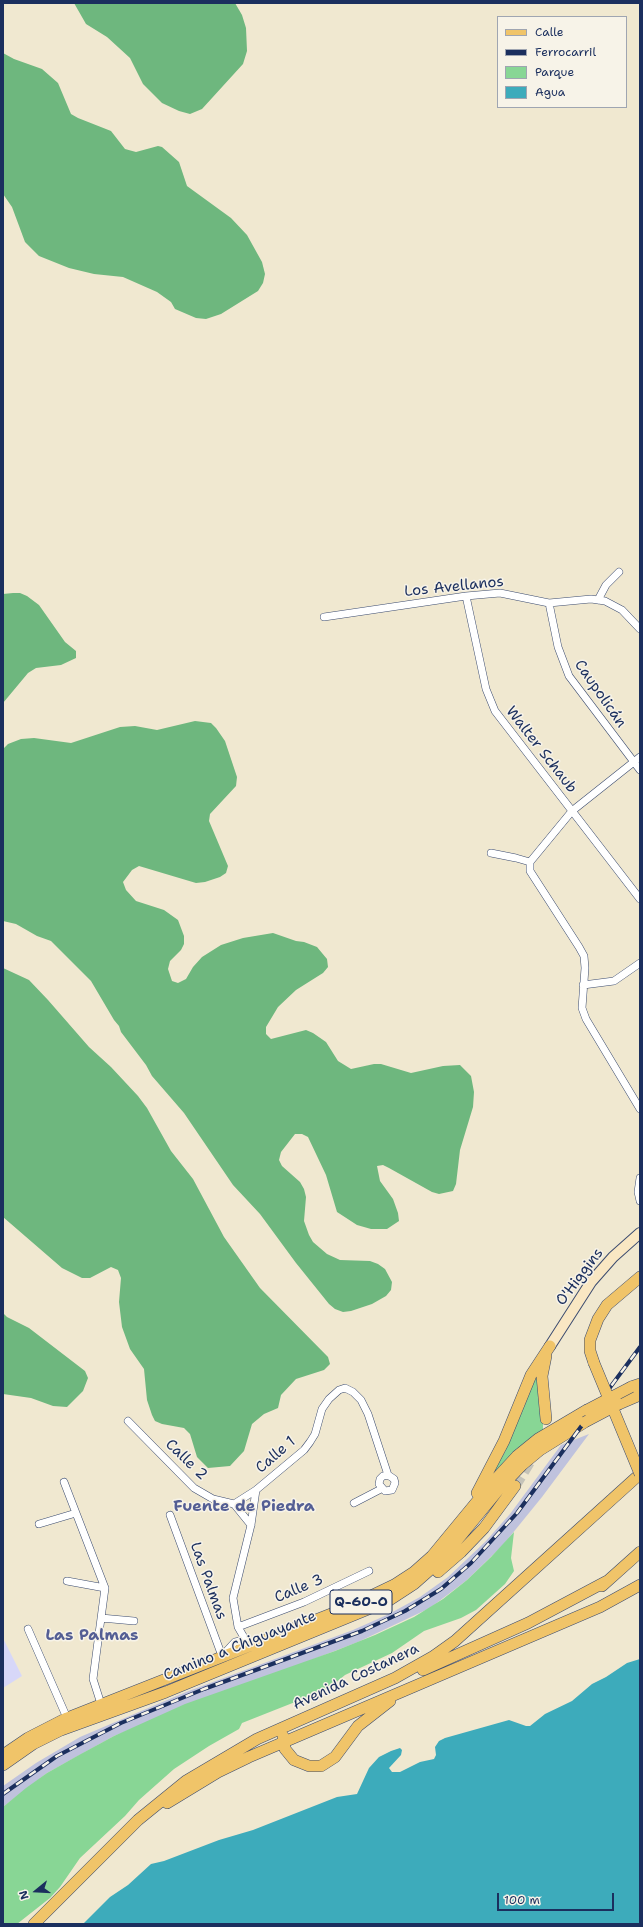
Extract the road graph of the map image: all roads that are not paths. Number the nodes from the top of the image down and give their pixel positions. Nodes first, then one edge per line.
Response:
1 (619, 572) dead end
2 (466, 596) junction
3 (598, 600) junction
4 (549, 603) junction
5 (324, 617) dead end
6 (640, 629) edge
7 (640, 757) edge
8 (634, 762) junction
9 (640, 770) edge
10 (572, 811) junction
11 (491, 853) dead end
12 (530, 862) junction
13 (640, 898) edge
14 (640, 963) edge
15 (584, 985) junction
16 (640, 1109) edge
17 (640, 1178) edge
18 (640, 1201) edge
19 (640, 1232) edge
20 (640, 1277) edge
21 (550, 1346) junction
22 (527, 1382) junction
23 (635, 1386) edge
24 (544, 1388) junction
25 (640, 1395) edge
26 (546, 1419) dead end
27 (128, 1420) dead end
28 (640, 1474) edge
29 (388, 1475) junction
30 (64, 1482) dead end
31 (496, 1485) junction
32 (515, 1486) tunnel mouth
33 (381, 1489) junction
34 (256, 1490) junction
35 (354, 1503) dead end
36 (234, 1504) junction
37 (76, 1513) junction
38 (170, 1515) dead end
39 (39, 1524) dead end
40 (250, 1525) junction
41 (456, 1528) junction
42 (640, 1552) edge
43 (369, 1571) dead end
44 (67, 1581) dead end
45 (608, 1581) junction
46 (640, 1585) edge
47 (105, 1588) junction
48 (388, 1601) junction
49 (101, 1618) junction
50 (134, 1621) dead end
51 (238, 1627) junction
52 (28, 1629) dead end
53 (238, 1641) junction
54 (519, 1641) junction
55 (248, 1644) junction
56 (222, 1656) junction
57 (239, 1663) junction
58 (395, 1678) junction
59 (415, 1685) junction
60 (101, 1704) junction
61 (67, 1718) junction
62 (285, 1726) junction
63 (283, 1742) junction
64 (3, 1755) edge
65 (3, 1765) edge
66 (105, 1853) junction
67 (34, 1924) edge

1 - 3 street
2 - 4 street, Los Avellanos
2 - 5 street, Los Avellanos
2 - 10 street, Walter Schaub
3 - 4 street, Los Avellanos
3 - 6 street
4 - 8 street, Caupolicán
7 - 8 street
8 - 9 street, Caupolicán
8 - 10 street
10 - 12 street
10 - 13 street, Walter Schaub
11 - 12 street
12 - 15 street
14 - 15 street
15 - 16 street
17 - 18 street
19 - 21 main road, O'Higgins
20 - 28 main road, bridge
21 - 22 main road
21 - 24 main road
22 - 24 main road
22 - 41 main road
23 - 31 main road, Q-60-O, bridge
24 - 26 main road
25 - 31 main road, Q-60-O, bridge
27 - 36 street, Calle 2
28 - 58 main road, Avenida Costanera
29 - 33 street
29 - 33 street, Calle 1
29 - 34 street, Calle 1
30 - 37 street
31 - 41 main road, Camino a Chiguayante / Q-60-O
31 - 48 main road, Camino a Chiguayante / Q-60-O
32 - 48 main road
33 - 35 street, Calle 1
34 - 36 street
34 - 40 street, Calle 1
36 - 40 street
37 - 39 street
37 - 47 street
38 - 56 street, Las Palmas
40 - 51 street, Calle 1
41 - 55 main road, Camino a Chiguayante / Q-60-O
42 - 45 main road
43 - 51 street, Calle 3
44 - 47 street
45 - 54 main road
45 - 58 main road
46 - 54 main road, Avenida Costanera
47 - 49 street
48 - 57 main road, Camino a Chiguayante / Q-60-O
49 - 50 street
49 - 60 street
51 - 53 street, Calle 1
51 - 55 street, Calle 1
52 - 61 street
53 - 55 street
53 - 56 street
54 - 59 main road, Avenida Costanera
55 - 56 main road, Camino a Chiguayante / Q-60-O
55 - 57 main road
56 - 60 main road, Camino a Chiguayante / Q-60-O
57 - 65 main road, Camino a Chiguayante / Q-60-O
58 - 62 main road, Avenida Costanera
59 - 63 main road, Avenida Costanera
59 - 63 main road
60 - 61 main road, Camino a Chiguayante / Q-60-O
61 - 64 main road, Camino a Chiguayante / Q-60-O
62 - 63 main road
62 - 66 main road, Avenida Costanera
63 - 66 main road, Avenida Costanera
66 - 67 main road, Avenida Costanera

